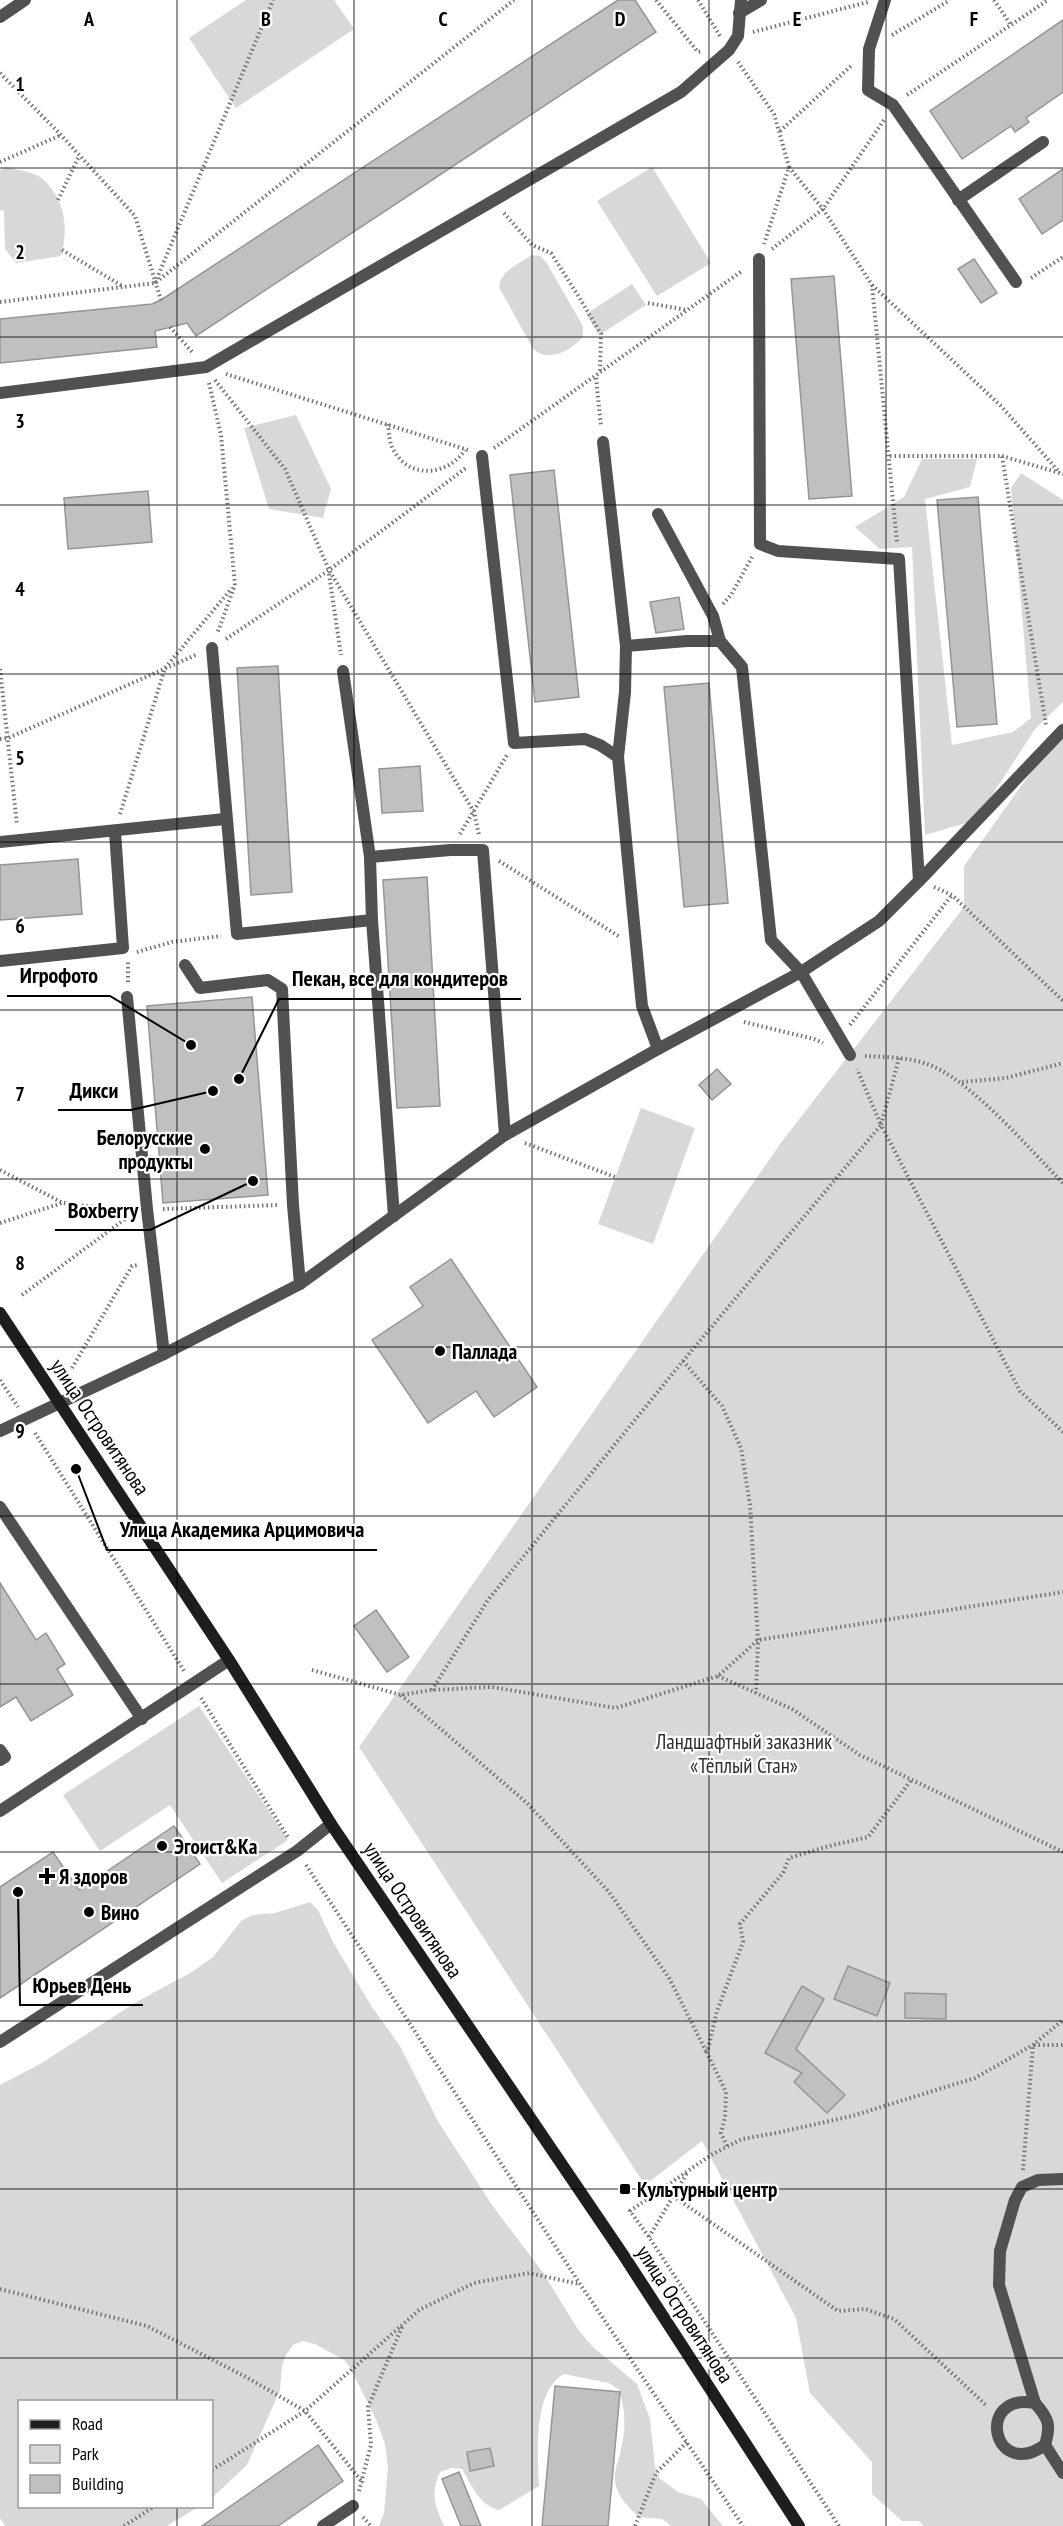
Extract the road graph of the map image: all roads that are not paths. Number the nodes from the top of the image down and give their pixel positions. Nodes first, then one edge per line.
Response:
1 (25, 0) edge
2 (760, 0) edge
3 (885, 0) edge
4 (740, 6) edge
5 (0, 16) edge
6 (1043, 142) dead end
7 (958, 200) junction
8 (759, 259) road end
9 (1017, 282) road end
10 (0, 393) edge
11 (603, 442) road end
12 (482, 456) road end
13 (658, 514) dead end
14 (720, 641) junction
15 (626, 646) junction
16 (212, 648) road end
17 (343, 671) road end
18 (1063, 730) edge
19 (618, 757) junction
20 (225, 819) junction
21 (115, 832) junction
22 (0, 842) edge
23 (370, 857) junction
24 (920, 881) junction
25 (372, 920) junction
26 (0, 961) edge
27 (185, 965) dead end
28 (801, 972) junction
29 (127, 997) road end
30 (658, 1049) junction
31 (850, 1055) road end
32 (505, 1135) junction
33 (394, 1216) junction
34 (300, 1284) junction
35 (0, 1313) edge
36 (164, 1354) junction
37 (61, 1402) junction
38 (0, 1431) edge
39 (0, 1507) edge
40 (229, 1660) junction
41 (142, 1719) junction
42 (0, 1750) edge
43 (0, 1760) edge
44 (0, 1811) edge
45 (331, 1824) junction
46 (0, 2042) edge
47 (1063, 2179) edge
48 (1035, 2403) junction
49 (1045, 2445) junction
50 (1063, 2473) edge
51 (352, 2506) road end
52 (323, 2526) edge
53 (799, 2526) edge

1 - 5 street
2 - 4 street
3 - 7 street
4 - 10 street
6 - 7 street
7 - 9 street
8 - 24 street
11 - 15 street
12 - 19 street
13 - 14 street
14 - 15 street
14 - 28 street
15 - 19 street
16 - 20 street
17 - 23 street
18 - 24 street
19 - 30 street
20 - 21 street
20 - 25 street
21 - 22 street
21 - 26 street
23 - 25 street
23 - 32 street
24 - 28 street
25 - 33 street
27 - 34 street
28 - 30 street
28 - 31 street
29 - 36 street
30 - 32 street
32 - 33 street
33 - 34 street
34 - 36 street
35 - 37 main road, улица Островитянова
36 - 37 street
37 - 38 street
37 - 40 main road, улица Островитянова
39 - 41 street
40 - 41 street
40 - 45 main road, улица Островитянова
41 - 44 street
42 - 43 street
45 - 46 street
45 - 53 main road, улица Островитянова
47 - 48 street
48 - 49 street
48 - 49 street
49 - 50 street
51 - 52 street

